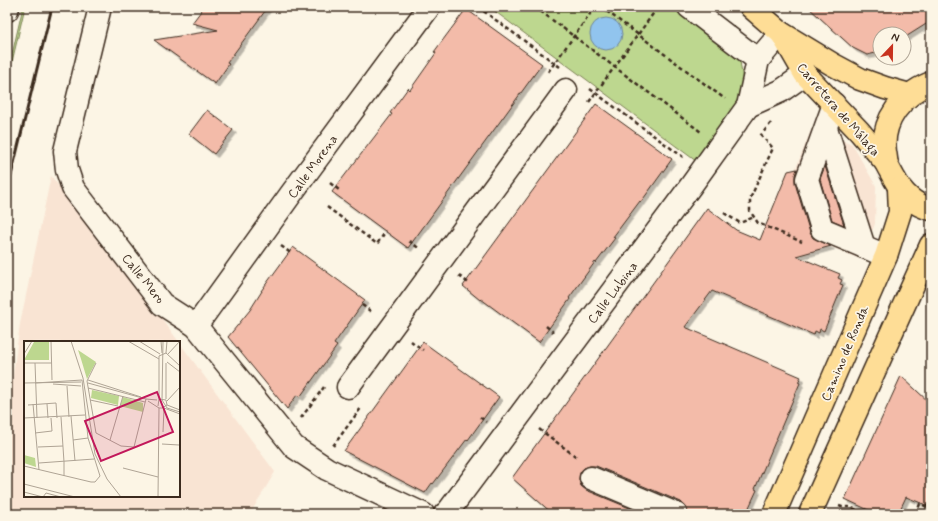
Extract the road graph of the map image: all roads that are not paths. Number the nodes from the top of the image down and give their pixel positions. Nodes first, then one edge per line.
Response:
1 (100, 7) edge
2 (429, 7) edge
3 (689, 7) edge
4 (751, 7) edge
5 (782, 33) junction
6 (758, 60) junction
7 (805, 74) junction
8 (931, 83) edge
9 (566, 90) dead end
10 (910, 94) junction
11 (834, 104) junction
12 (748, 106) junction
13 (826, 128) junction
14 (886, 164) junction
15 (899, 189) junction
16 (931, 209) edge
17 (931, 245) edge
18 (864, 246) junction
19 (886, 256) junction
20 (196, 326) junction
21 (348, 387) dead end
22 (591, 478) dead end
23 (422, 514) edge
24 (445, 514) edge
25 (676, 514) edge
26 (774, 514) edge
27 (810, 514) edge

1 - 20 street, Calle Mero
2 - 20 street, Calle Morena
3 - 6 street
4 - 5 main road, Carretera de Málaga
5 - 6 street
5 - 7 main road, Carretera de Málaga
5 - 10 main road, Carretera de Málaga
6 - 12 street, Calle Lubina
7 - 11 main road, Carretera de Málaga
7 - 12 street
8 - 10 main road
9 - 21 street
10 - 14 main road
11 - 13 street
11 - 14 main road, Carretera de Málaga
12 - 24 street, Calle Lubina
13 - 18 street
13 - 18 street
14 - 15 main road
15 - 16 main road
15 - 19 main road, Camino de Ronda
17 - 27 main road
18 - 19 street
19 - 26 main road, Camino de Ronda
20 - 23 street, Calle Mero
22 - 25 street

